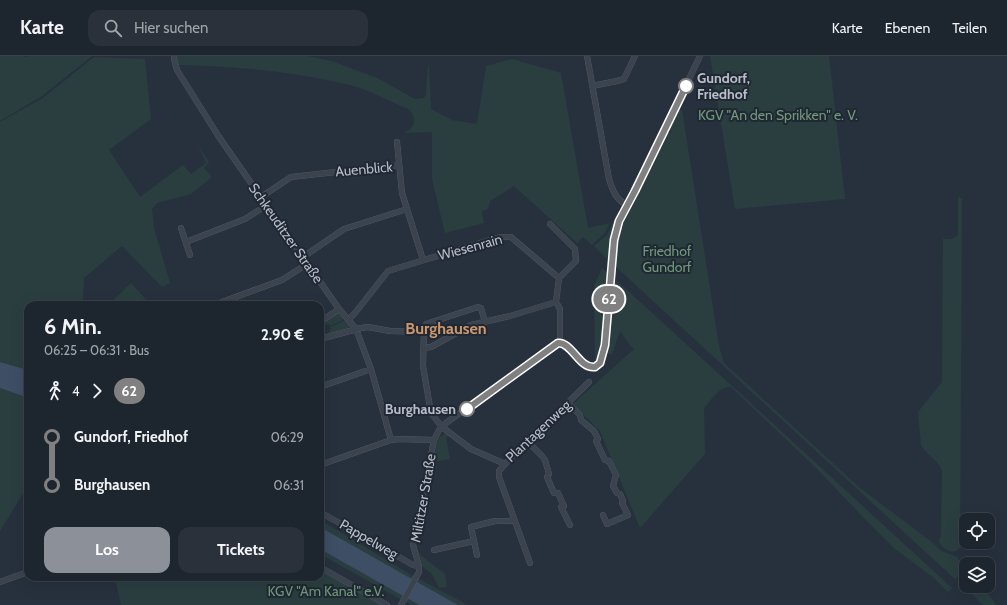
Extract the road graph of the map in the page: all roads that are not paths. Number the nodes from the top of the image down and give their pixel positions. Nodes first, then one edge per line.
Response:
1 (174, 56) edge
2 (587, 56) edge
3 (635, 56) edge
4 (700, 56) edge
5 (592, 86) junction
6 (397, 142) dead end
7 (399, 165) junction
8 (261, 197) junction
9 (267, 205) junction
10 (627, 205) junction
11 (407, 209) junction
12 (550, 224) dead end
13 (181, 228) dead end
14 (186, 242) junction
15 (190, 254) dead end
16 (303, 257) junction
17 (422, 260) junction
18 (307, 264) junction
19 (559, 278) junction
20 (225, 301) edge
21 (556, 302) junction
22 (339, 309) junction
23 (324, 319) edge
24 (349, 319) junction
25 (485, 322) junction
26 (356, 329) junction
27 (424, 332) junction
28 (324, 337) edge
29 (560, 343) junction
30 (424, 348) junction
31 (371, 369) junction
32 (590, 382) dead end
33 (324, 386) edge
34 (568, 403) junction
35 (442, 427) junction
36 (435, 437) junction
37 (392, 440) junction
38 (528, 442) junction
39 (324, 464) edge
40 (505, 464) junction
41 (324, 514) edge
42 (603, 515) dead end
43 (514, 520) junction
44 (570, 525) dead end
45 (474, 541) junction
46 (434, 550) dead end
47 (477, 555) dead end
48 (530, 563) dead end
49 (419, 566) junction
50 (324, 569) edge
51 (24, 573) edge
52 (0, 582) edge
53 (401, 604) edge
54 (387, 605) edge

1 - 8 street, Schkeuditzer Straße
2 - 5 street
3 - 5 street
4 - 10 street
5 - 10 street
6 - 7 street
7 - 8 street, Auenblick
7 - 11 street, Auenblick
8 - 9 street, Schkeuditzer Straße
9 - 14 street
9 - 16 street, Schkeuditzer Straße
10 - 29 street
11 - 16 street
11 - 17 street, Auenblick
12 - 19 street
13 - 14 street
14 - 15 street
16 - 18 street, Schkeuditzer Straße
17 - 19 street, Wiesenrain
17 - 24 street, Wiesenrain
18 - 20 street
18 - 22 street, Schkeuditzer Straße
19 - 21 street
21 - 25 street
21 - 29 street
22 - 23 street
22 - 24 street, Schkeuditzer Straße
24 - 26 street, Schkeuditzer Straße
25 - 27 street
25 - 30 street
26 - 27 street
26 - 28 street
26 - 31 street, Schkeuditzer Straße
27 - 30 street, Plantagenweg
29 - 35 street
30 - 35 street, Plantagenweg
31 - 33 street
31 - 37 street, Schkeuditzer Straße
32 - 34 street, Plantagenweg
34 - 38 street, Plantagenweg
34 - 42 street
35 - 36 street
35 - 40 street, Plantagenweg
36 - 37 street
36 - 49 street, Miltitzer Straße
37 - 39 street
38 - 40 street, Plantagenweg
38 - 44 street
40 - 43 street
41 - 49 street, Pappelweg
43 - 45 street
43 - 48 street
45 - 46 street
45 - 47 street
49 - 53 street, Miltitzer Straße
50 - 54 street
51 - 52 street

